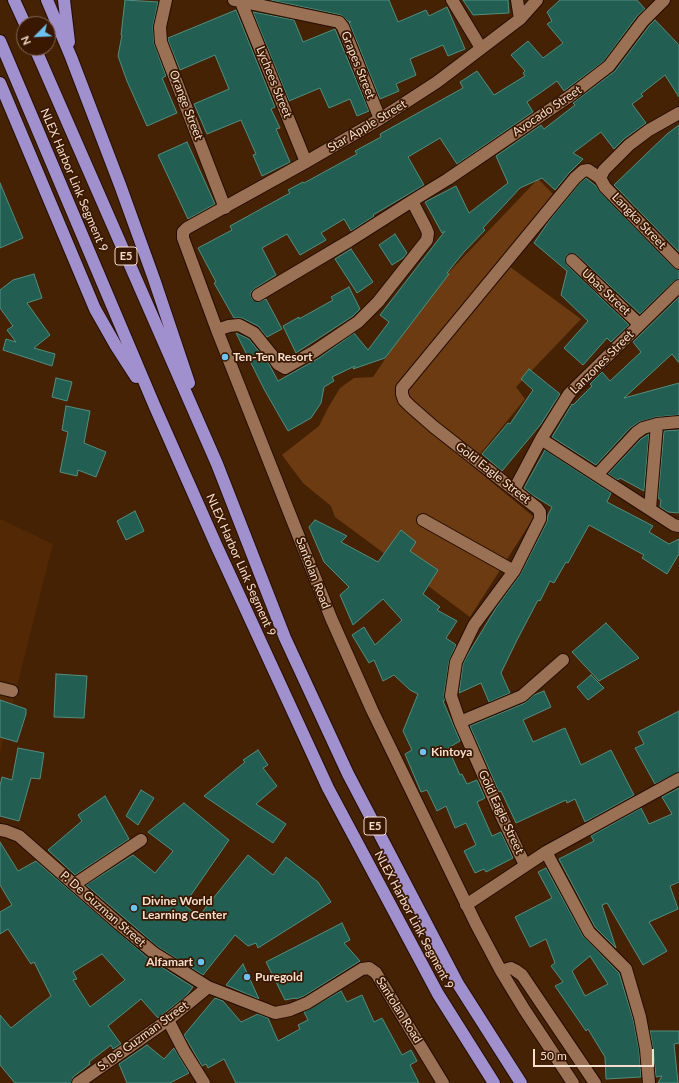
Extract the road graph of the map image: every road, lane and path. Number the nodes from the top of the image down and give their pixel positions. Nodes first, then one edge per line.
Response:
1 (14, 0) edge
2 (47, 0) edge
3 (64, 0) edge
4 (166, 0) edge
5 (452, 0) edge
6 (517, 0) edge
7 (537, 0) edge
8 (664, 0) edge
9 (238, 1) edge
10 (21, 16) edge
11 (520, 18) junction
12 (0, 41) edge
13 (481, 48) junction
14 (38, 56) edge
15 (72, 58) junction
16 (0, 83) edge
17 (679, 113) edge
18 (380, 119) junction
19 (306, 162) junction
20 (600, 178) junction
21 (412, 201) junction
22 (225, 208) junction
23 (183, 232) joint
24 (572, 260) dead end
25 (679, 263) edge
26 (679, 286) edge
27 (258, 295) dead end
28 (640, 324) junction
29 (217, 330) junction
30 (155, 407) junction
31 (679, 422) edge
32 (657, 424) junction
33 (540, 439) junction
34 (217, 464) junction
35 (597, 475) junction
36 (514, 490) junction
37 (650, 509) junction
38 (423, 520) dead end
39 (679, 526) edge
40 (514, 571) junction
41 (563, 660) dead end
42 (0, 688) edge
43 (12, 691) dead end
44 (460, 722) junction
45 (679, 779) edge
46 (0, 830) edge
47 (141, 840) dead end
48 (546, 852) junction
49 (525, 865) junction
50 (75, 884) junction
51 (466, 905) junction
52 (501, 971) junction
53 (208, 987) junction
54 (168, 1020) junction
55 (78, 1083) edge
56 (204, 1083) edge
57 (443, 1083) edge
58 (494, 1083) edge
59 (521, 1083) edge
60 (573, 1083) edge
61 (595, 1083) edge
62 (649, 1083) edge

1 - 10 highway
2 - 15 highway
3 - 15 highway
4 - 22 street, Orange Street
5 - 13 street
6 - 11 street
7 - 11 street, Star Apple Street
8 - 21 street, Avocado Street
9 - 18 street, Grapes Street
9 - 19 street, Lychees Street
11 - 13 street, Star Apple Street
12 - 30 highway, NLEX Harbor Link Segment 9 / E5
13 - 18 street, Star Apple Street
14 - 34 highway, NLEX Harbor Link Segment 9 / E5
15 - 34 highway
16 - 30 highway
17 - 20 street
18 - 19 street, Star Apple Street
19 - 22 street, Star Apple Street
20 - 25 street, Langka Street
20 - 36 street, Gold Eagle Street
21 - 27 street, Avocado Street
21 - 29 street
22 - 23 street, Star Apple Street
23 - 29 street, Santolan Road
24 - 28 street, Ubas Street
26 - 28 street, Lanzones Street
28 - 33 street, Lanzones Street
29 - 51 street, Santolan Road
30 - 58 highway, NLEX Harbor Link Segment 9 / E5
31 - 32 street
32 - 35 street
32 - 37 street
33 - 35 street
33 - 36 street, Lanzones Street
34 - 59 highway, NLEX Harbor Link Segment 9 / E5
35 - 37 street
36 - 40 street, Gold Eagle Street
37 - 39 street
38 - 40 street
40 - 44 street, Gold Eagle Street
41 - 44 street
42 - 43 street
44 - 49 street, Gold Eagle Street
45 - 48 street
46 - 50 street, P. De Guzman Street
47 - 50 street
48 - 49 street
48 - 62 street
49 - 51 street
50 - 53 street, P. De Guzman Street
51 - 52 street, Santolan Road
52 - 60 street, Santolan Road
52 - 61 street
53 - 54 street, S. De Guzman Street
53 - 57 street, Santolan Road
54 - 55 street, S. De Guzman Street
54 - 56 street

